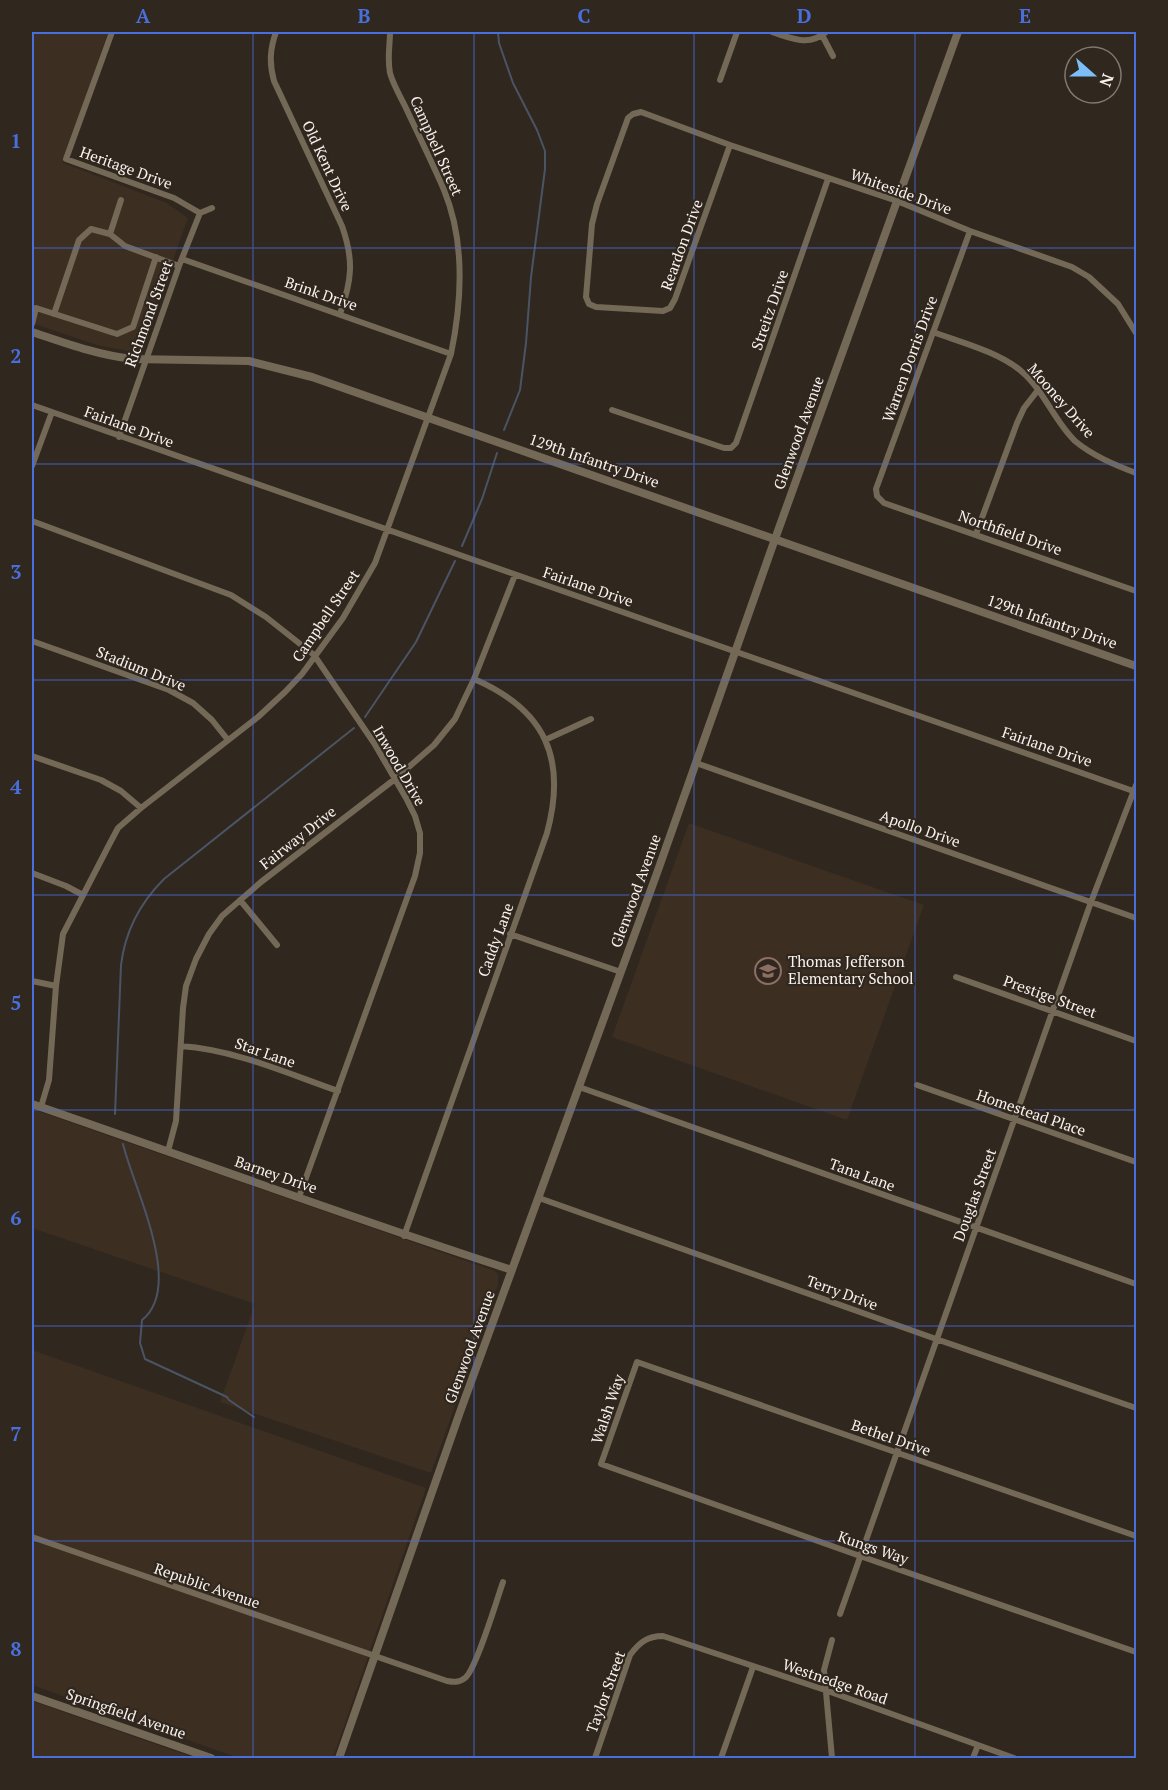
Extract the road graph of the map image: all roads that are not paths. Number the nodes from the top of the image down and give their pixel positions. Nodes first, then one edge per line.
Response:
1 (112, 32) edge
2 (276, 32) edge
3 (390, 32) edge
4 (737, 32) edge
5 (772, 32) edge
6 (958, 32) edge
7 (824, 33) edge
8 (833, 56) dead end
9 (720, 80) dead end
10 (730, 146) junction
11 (828, 179) junction
12 (121, 200) dead end
13 (897, 201) junction
14 (212, 208) dead end
15 (200, 213) junction
16 (970, 231) junction
17 (110, 234) junction
18 (156, 257) junction
19 (182, 258) junction
20 (179, 266) junction
21 (590, 304) joint
22 (54, 314) junction
23 (340, 314) junction
24 (32, 324) edge
25 (32, 332) edge
26 (933, 332) junction
27 (1137, 333) edge
28 (451, 354) junction
29 (146, 359) junction
30 (1038, 390) junction
31 (32, 405) edge
32 (612, 410) dead end
33 (52, 412) junction
34 (428, 417) junction
35 (119, 437) junction
36 (32, 466) edge
37 (1137, 473) edge
38 (877, 496) joint
39 (32, 521) edge
40 (387, 529) junction
41 (976, 534) junction
42 (775, 539) junction
43 (514, 575) junction
44 (1137, 591) edge
45 (32, 641) edge
46 (736, 651) junction
47 (314, 655) junction
48 (1137, 666) edge
49 (474, 679) junction
50 (591, 719) dead end
51 (228, 740) junction
52 (545, 740) junction
53 (32, 756) edge
54 (696, 763) junction
55 (395, 779) junction
56 (1136, 789) edge
57 (141, 808) junction
58 (32, 873) edge
59 (83, 895) junction
60 (240, 900) junction
61 (1092, 902) junction
62 (1137, 918) edge
63 (510, 934) junction
64 (278, 945) dead end
65 (621, 972) junction
66 (956, 976) dead end
67 (32, 981) edge
68 (56, 986) junction
69 (1053, 1011) junction
70 (1137, 1041) edge
71 (181, 1046) junction
72 (917, 1085) dead end
73 (579, 1088) junction
74 (338, 1091) junction
75 (32, 1104) edge
76 (41, 1107) junction
77 (1014, 1120) junction
78 (168, 1151) junction
79 (1137, 1162) edge
80 (299, 1197) junction
81 (539, 1198) junction
82 (975, 1228) junction
83 (404, 1236) junction
84 (512, 1270) junction
85 (1137, 1284) edge
86 (936, 1339) junction
87 (637, 1362) joint
88 (1137, 1408) edge
89 (897, 1452) junction
90 (601, 1464) joint
91 (1137, 1536) edge
92 (32, 1537) edge
93 (860, 1556) junction
94 (503, 1582) dead end
95 (840, 1614) dead end
96 (646, 1639) joint
97 (832, 1640) dead end
98 (1137, 1652) edge
99 (375, 1657) junction
100 (753, 1667) junction
101 (825, 1690) junction
102 (32, 1696) edge
103 (978, 1745) junction
104 (211, 1758) edge
105 (339, 1758) edge
106 (595, 1758) edge
107 (721, 1758) edge
108 (832, 1758) edge
109 (973, 1758) edge
110 (1014, 1758) edge

1 - 15 street, Heritage Drive
2 - 23 street, Old Kent Drive
3 - 28 street, Campbell Street
4 - 9 street
5 - 7 street
6 - 13 street, Glenwood Avenue
7 - 8 street
10 - 11 street, Whiteside Drive
10 - 21 street, Reardon Drive
10 - 21 street, Whiteside Drive
11 - 13 street, Whiteside Drive
11 - 32 street, Streitz Drive
12 - 17 street
13 - 16 street, Whiteside Drive
13 - 42 street, Glenwood Avenue
14 - 15 street
15 - 19 street, Richmond Street
16 - 26 street, Warren Dorris Drive
16 - 27 street, Whiteside Drive
17 - 18 street
17 - 22 street
18 - 20 street
18 - 22 street
19 - 20 street, Richmond Street
19 - 23 street, Brink Drive
20 - 29 street, Richmond Street
22 - 24 street
23 - 28 street, Brink Drive
25 - 29 street, 129th Infantry Drive
26 - 30 street, Mooney Drive
26 - 38 street, Warren Dorris Drive
28 - 34 street, Campbell Street
29 - 34 street, 129th Infantry Drive
29 - 35 street, Richmond Street
30 - 37 street, Mooney Drive
30 - 41 street
31 - 33 street, Fairlane Drive
33 - 35 street, Fairlane Drive
33 - 36 street
34 - 40 street, Campbell Street
34 - 42 street, 129th Infantry Drive
35 - 40 street, Fairlane Drive
38 - 41 street, Northfield Drive
39 - 47 street, Inwood Drive
40 - 43 street, Fairlane Drive
40 - 47 street, Campbell Street
41 - 44 street, Northfield Drive
42 - 46 street, Glenwood Avenue
42 - 48 street, 129th Infantry Drive
43 - 46 street, Fairlane Drive
43 - 49 street, Fairway Drive
45 - 51 street, Stadium Drive
46 - 54 street, Glenwood Avenue
46 - 56 street, Fairlane Drive
47 - 51 street, Campbell Street
47 - 55 street, Inwood Drive
49 - 52 street, Caddy Lane
49 - 55 street, Fairway Drive
50 - 52 street
51 - 57 street, Campbell Street
52 - 63 street, Caddy Lane
53 - 57 street
54 - 61 street, Apollo Drive
54 - 65 street, Glenwood Avenue
55 - 60 street, Fairway Drive
55 - 74 street, Inwood Drive
56 - 61 street, Douglas Street
57 - 59 street, Campbell Street
58 - 59 street
59 - 68 street, Campbell Street
60 - 64 street
60 - 71 street, Fairway Drive
61 - 62 street, Apollo Drive
61 - 69 street, Douglas Street
63 - 65 street
63 - 83 street, Caddy Lane
65 - 73 street, Glenwood Avenue
66 - 69 street, Prestige Street
67 - 68 street
68 - 76 street, Campbell Street
69 - 70 street, Prestige Street
69 - 77 street, Douglas Street
71 - 74 street, Star Lane
71 - 78 street, Fairway Drive
72 - 77 street, Homestead Place
73 - 81 street, Glenwood Avenue
73 - 82 street, Tana Lane
74 - 80 street, Inwood Drive
75 - 76 street, Barney Drive
76 - 78 street, Barney Drive
77 - 79 street, Homestead Place
77 - 82 street, Douglas Street
78 - 80 street, Barney Drive
80 - 83 street, Barney Drive
81 - 84 street, Glenwood Avenue
81 - 86 street, Terry Drive
82 - 85 street, Tana Lane
82 - 86 street, Douglas Street
83 - 84 street, Barney Drive
84 - 99 street, Glenwood Avenue
86 - 88 street, Terry Drive
86 - 89 street, Douglas Street
87 - 89 street, Bethel Drive
87 - 90 street, Walsh Way
89 - 91 street, Bethel Drive
89 - 93 street, Douglas Street
90 - 93 street, Kungs Way
92 - 99 street, Republic Avenue
93 - 95 street, Douglas Street
93 - 98 street, Kungs Way
94 - 99 street, Republic Avenue
96 - 100 street, Westnedge Road
96 - 106 street, Taylor Street
97 - 101 street
99 - 105 street, Glenwood Avenue
100 - 101 street, Westnedge Road
100 - 107 street
101 - 103 street, Westnedge Road
101 - 108 street
102 - 104 street, Springfield Avenue
103 - 109 street
103 - 110 street, Westnedge Road

